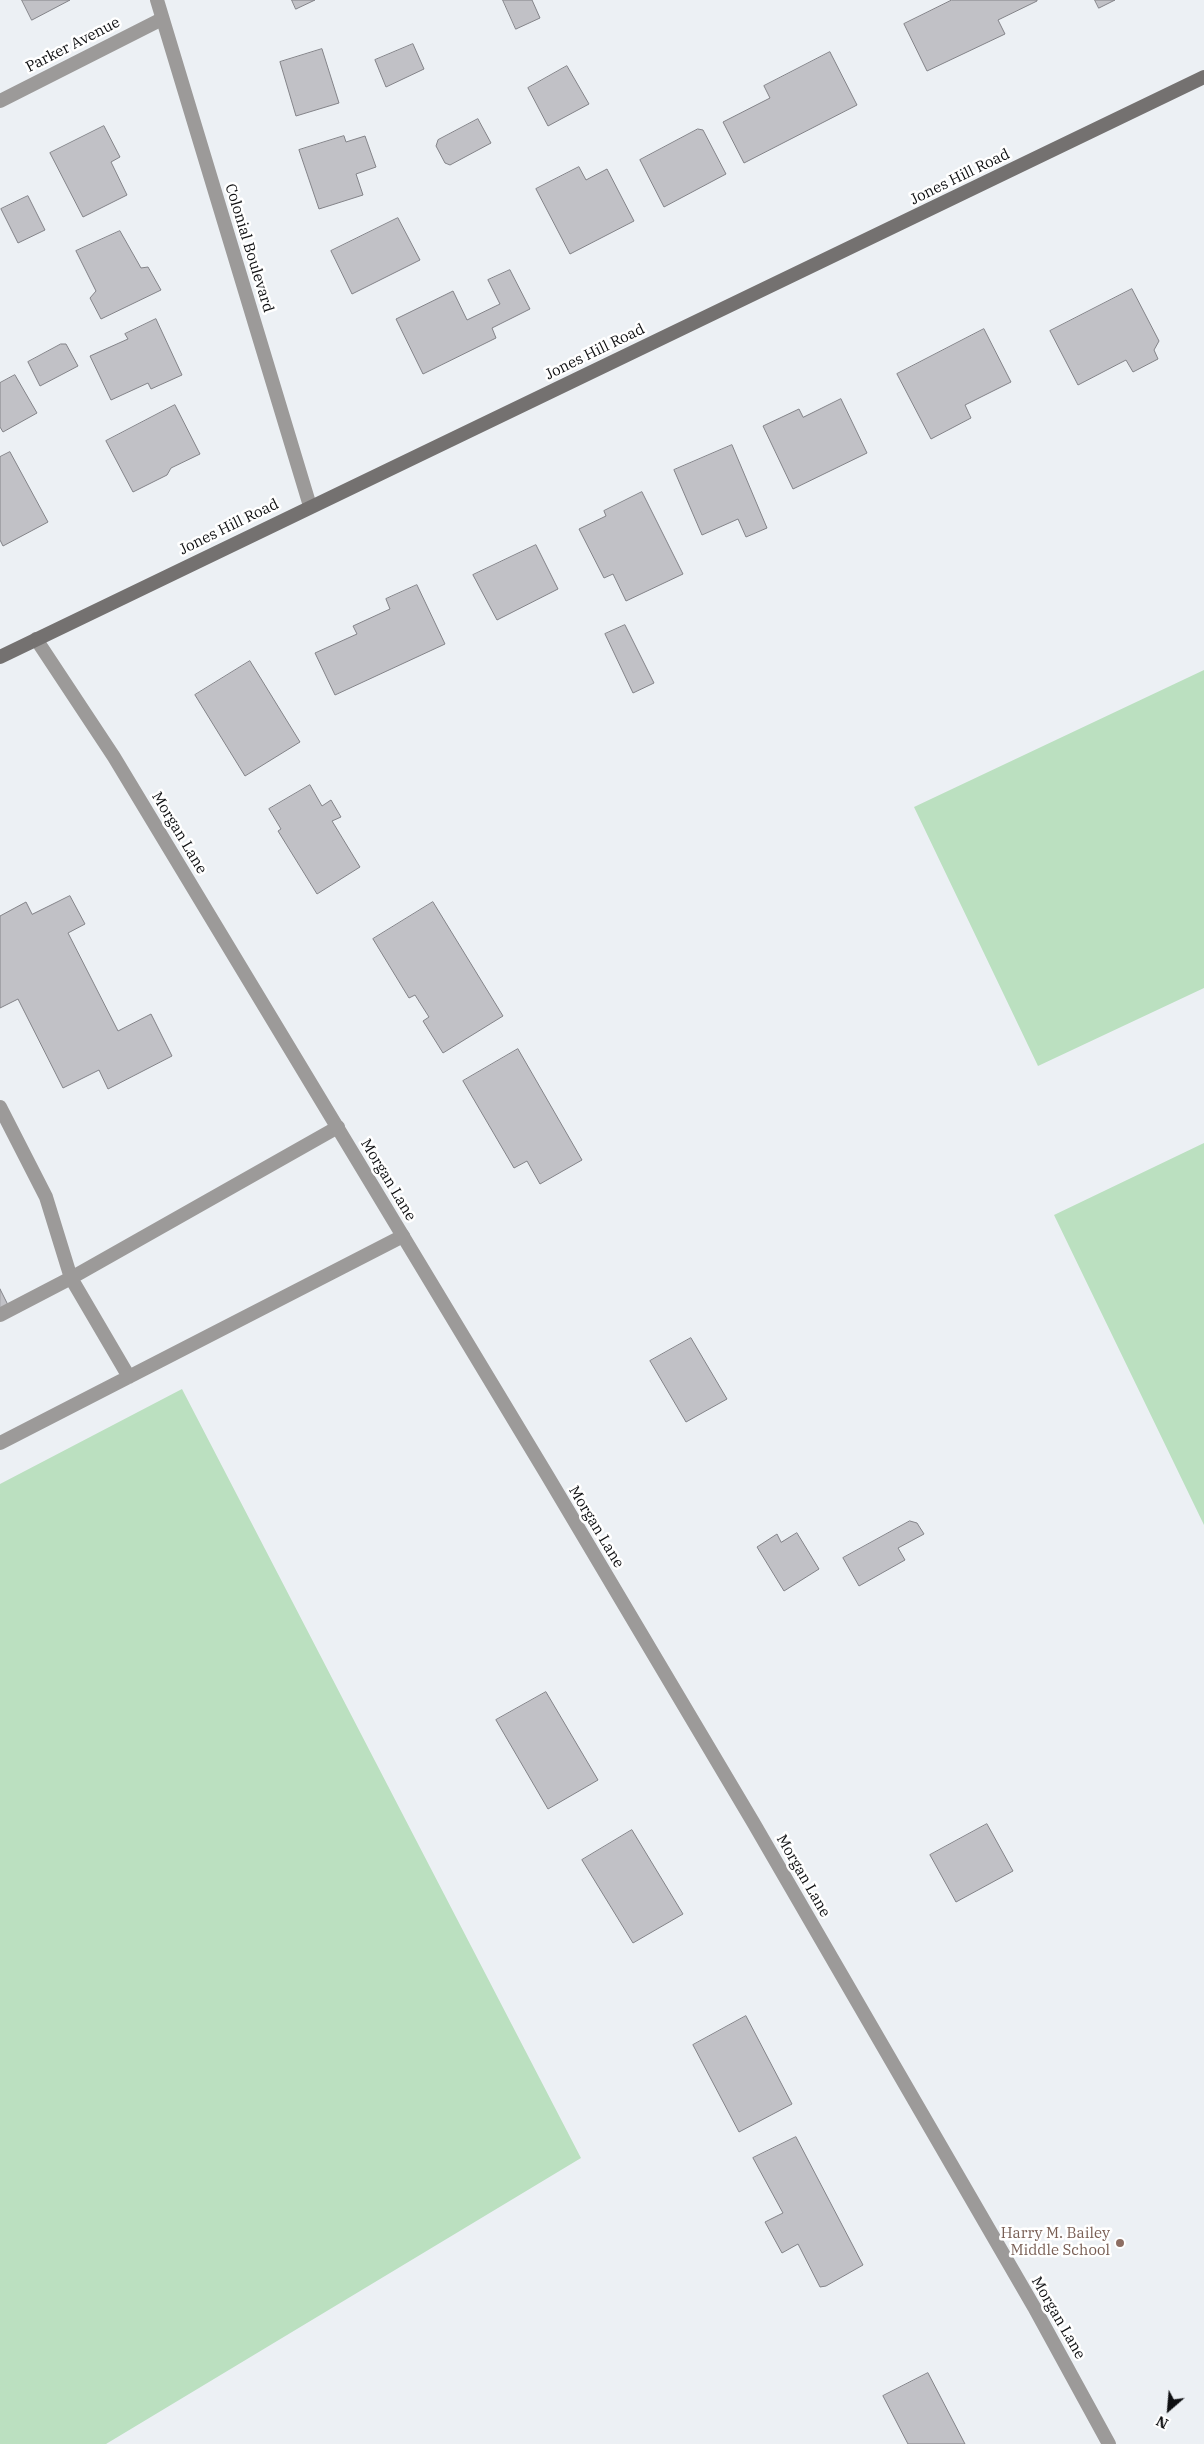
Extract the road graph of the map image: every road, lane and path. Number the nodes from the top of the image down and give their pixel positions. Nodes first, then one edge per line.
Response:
1 (157, 0) edge
2 (162, 18) junction
3 (1204, 78) edge
4 (0, 101) edge
5 (310, 506) junction
6 (36, 639) junction
7 (0, 657) edge
8 (0, 1107) edge
9 (338, 1127) junction
10 (403, 1236) junction
11 (70, 1278) junction
12 (0, 1315) edge
13 (129, 1377) junction
14 (0, 1443) edge
15 (1109, 2444) edge

1 - 2 street, Colonial Boulevard
2 - 4 street, Parker Avenue
2 - 5 street, Colonial Boulevard
3 - 5 main road, Jones Hill Road
5 - 6 main road, Jones Hill Road
6 - 7 main road, Jones Hill Road
6 - 9 street, Morgan Lane
8 - 11 street
9 - 10 street, Morgan Lane
9 - 11 street
10 - 13 street
10 - 15 street, Morgan Lane
11 - 12 street
11 - 13 street
13 - 14 street

